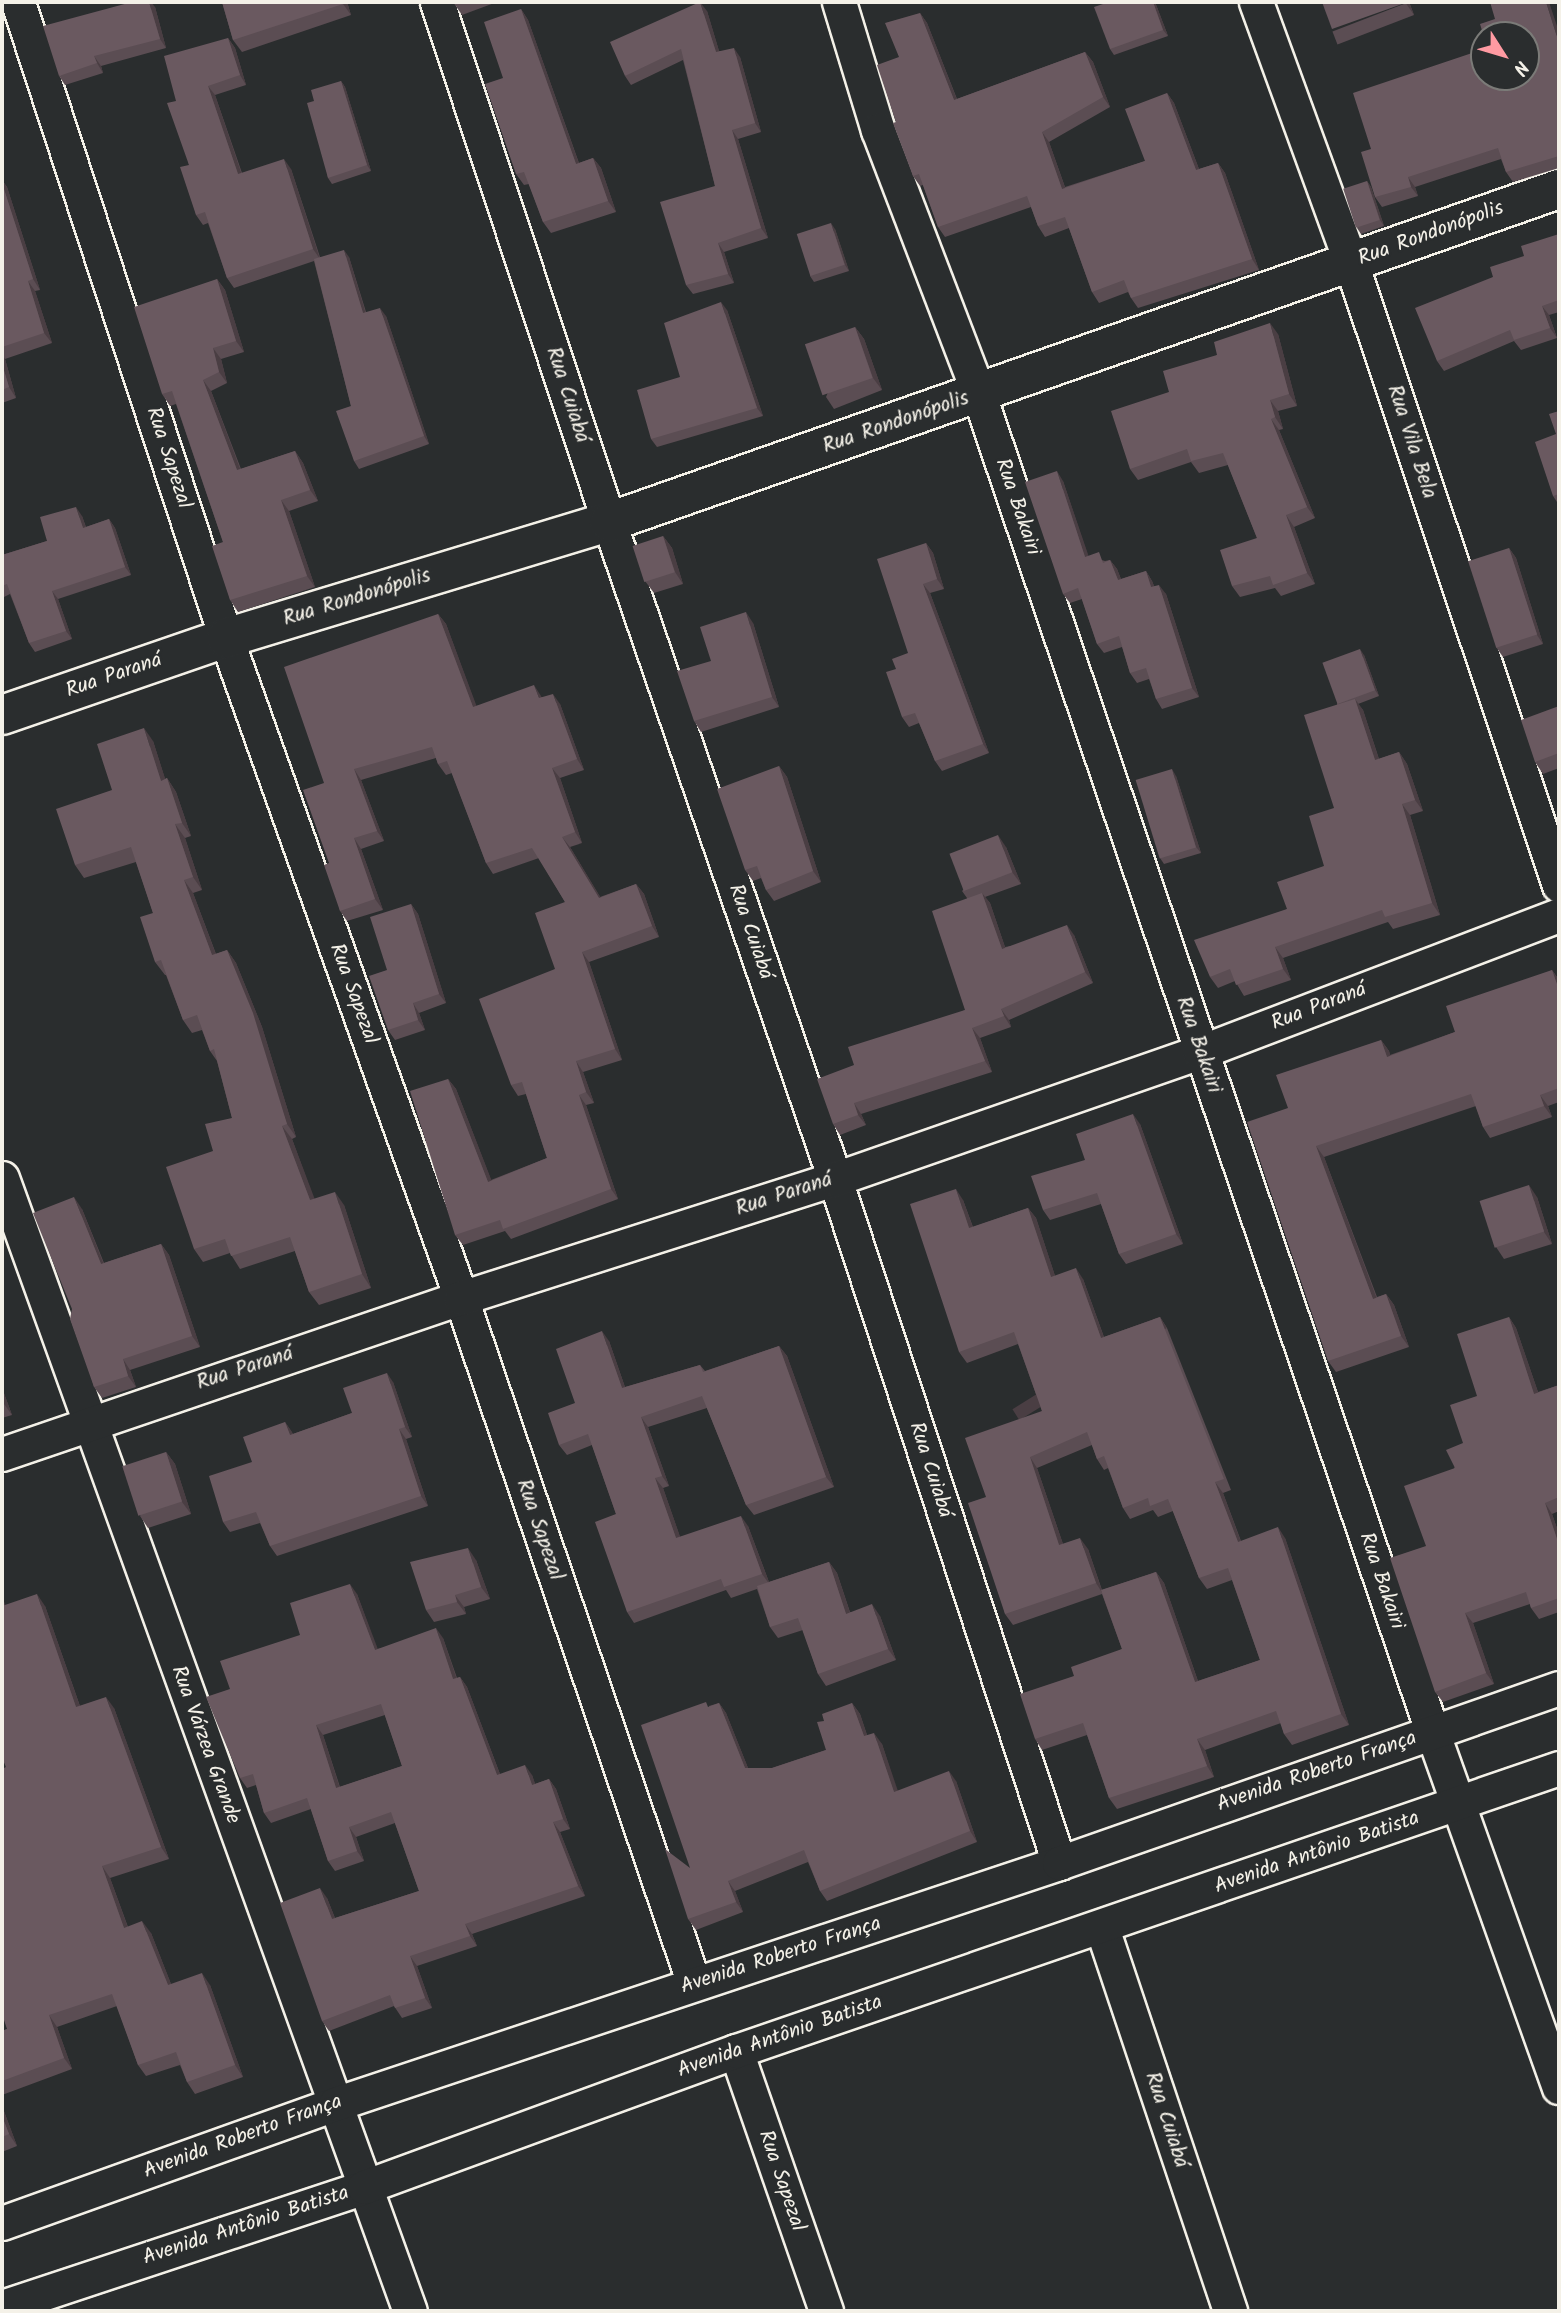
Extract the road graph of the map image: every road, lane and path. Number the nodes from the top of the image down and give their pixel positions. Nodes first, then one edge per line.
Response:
1 (18, 2) edge
2 (437, 2) edge
3 (839, 2) edge
4 (1256, 2) edge
5 (1559, 188) edge
6 (1351, 263) junction
7 (979, 395) junction
8 (609, 522) junction
9 (226, 638) junction
10 (2, 715) edge
11 (1559, 885) edge
12 (1559, 915) edge
13 (1200, 1052) junction
14 (2, 1178) edge
15 (835, 1179) junction
16 (460, 1298) junction
17 (88, 1421) junction
18 (2, 1454) edge
19 (1559, 1688) edge
20 (1433, 1731) junction
21 (1559, 1768) edge
22 (1459, 1803) junction
23 (1059, 1863) junction
24 (1102, 1928) junction
25 (694, 1984) junction
26 (736, 2051) junction
27 (1559, 2087) edge
28 (335, 2104) junction
29 (364, 2188) junction
30 (2, 2223) edge
31 (2, 2307) edge
32 (410, 2311) edge
33 (826, 2311) edge
34 (1230, 2311) edge

1 - 9 street, Rua Sapezal
2 - 8 street, Rua Cuiabá
3 - 7 street, Rua Bakairi
4 - 6 street, Rua Vila Bela
5 - 6 street, Rua Rondonópolis
6 - 7 street, Rua Rondonópolis
6 - 11 street, Rua Vila Bela
7 - 8 street, Rua Rondonópolis
7 - 13 street, Rua Bakairi
8 - 9 street, Rua Rondonópolis
8 - 15 street, Rua Cuiabá
9 - 10 street, Rua Paraná
9 - 16 street, Rua Sapezal
12 - 13 street, Rua Paraná
13 - 15 street, Rua Paraná
13 - 20 street, Rua Bakairi
14 - 17 street, Rua Várzea Grande
15 - 16 street, Rua Paraná
15 - 23 street, Rua Cuiabá
16 - 17 street, Rua Paraná
16 - 25 street, Rua Sapezal
17 - 18 street, Rua Paraná
17 - 28 street, Rua Várzea Grande
19 - 20 street, Avenida Roberto França
20 - 22 street, Rua Bakairi
20 - 23 street, Avenida Roberto França
21 - 22 street, Avenida Antônio Batista
22 - 24 street, Avenida Antônio Batista
22 - 27 street, Rua Bakairi
23 - 25 street, Avenida Roberto França
24 - 26 street, Avenida Antônio Batista
24 - 34 street, Rua Cuiabá
25 - 28 street, Avenida Roberto França
26 - 29 street, Avenida Antônio Batista
26 - 33 street, Rua Sapezal
28 - 29 street, Rua Várzea Grande
28 - 30 street, Avenida Roberto França
29 - 31 street, Avenida Antônio Batista
29 - 32 street, Rua Várzea Grande

